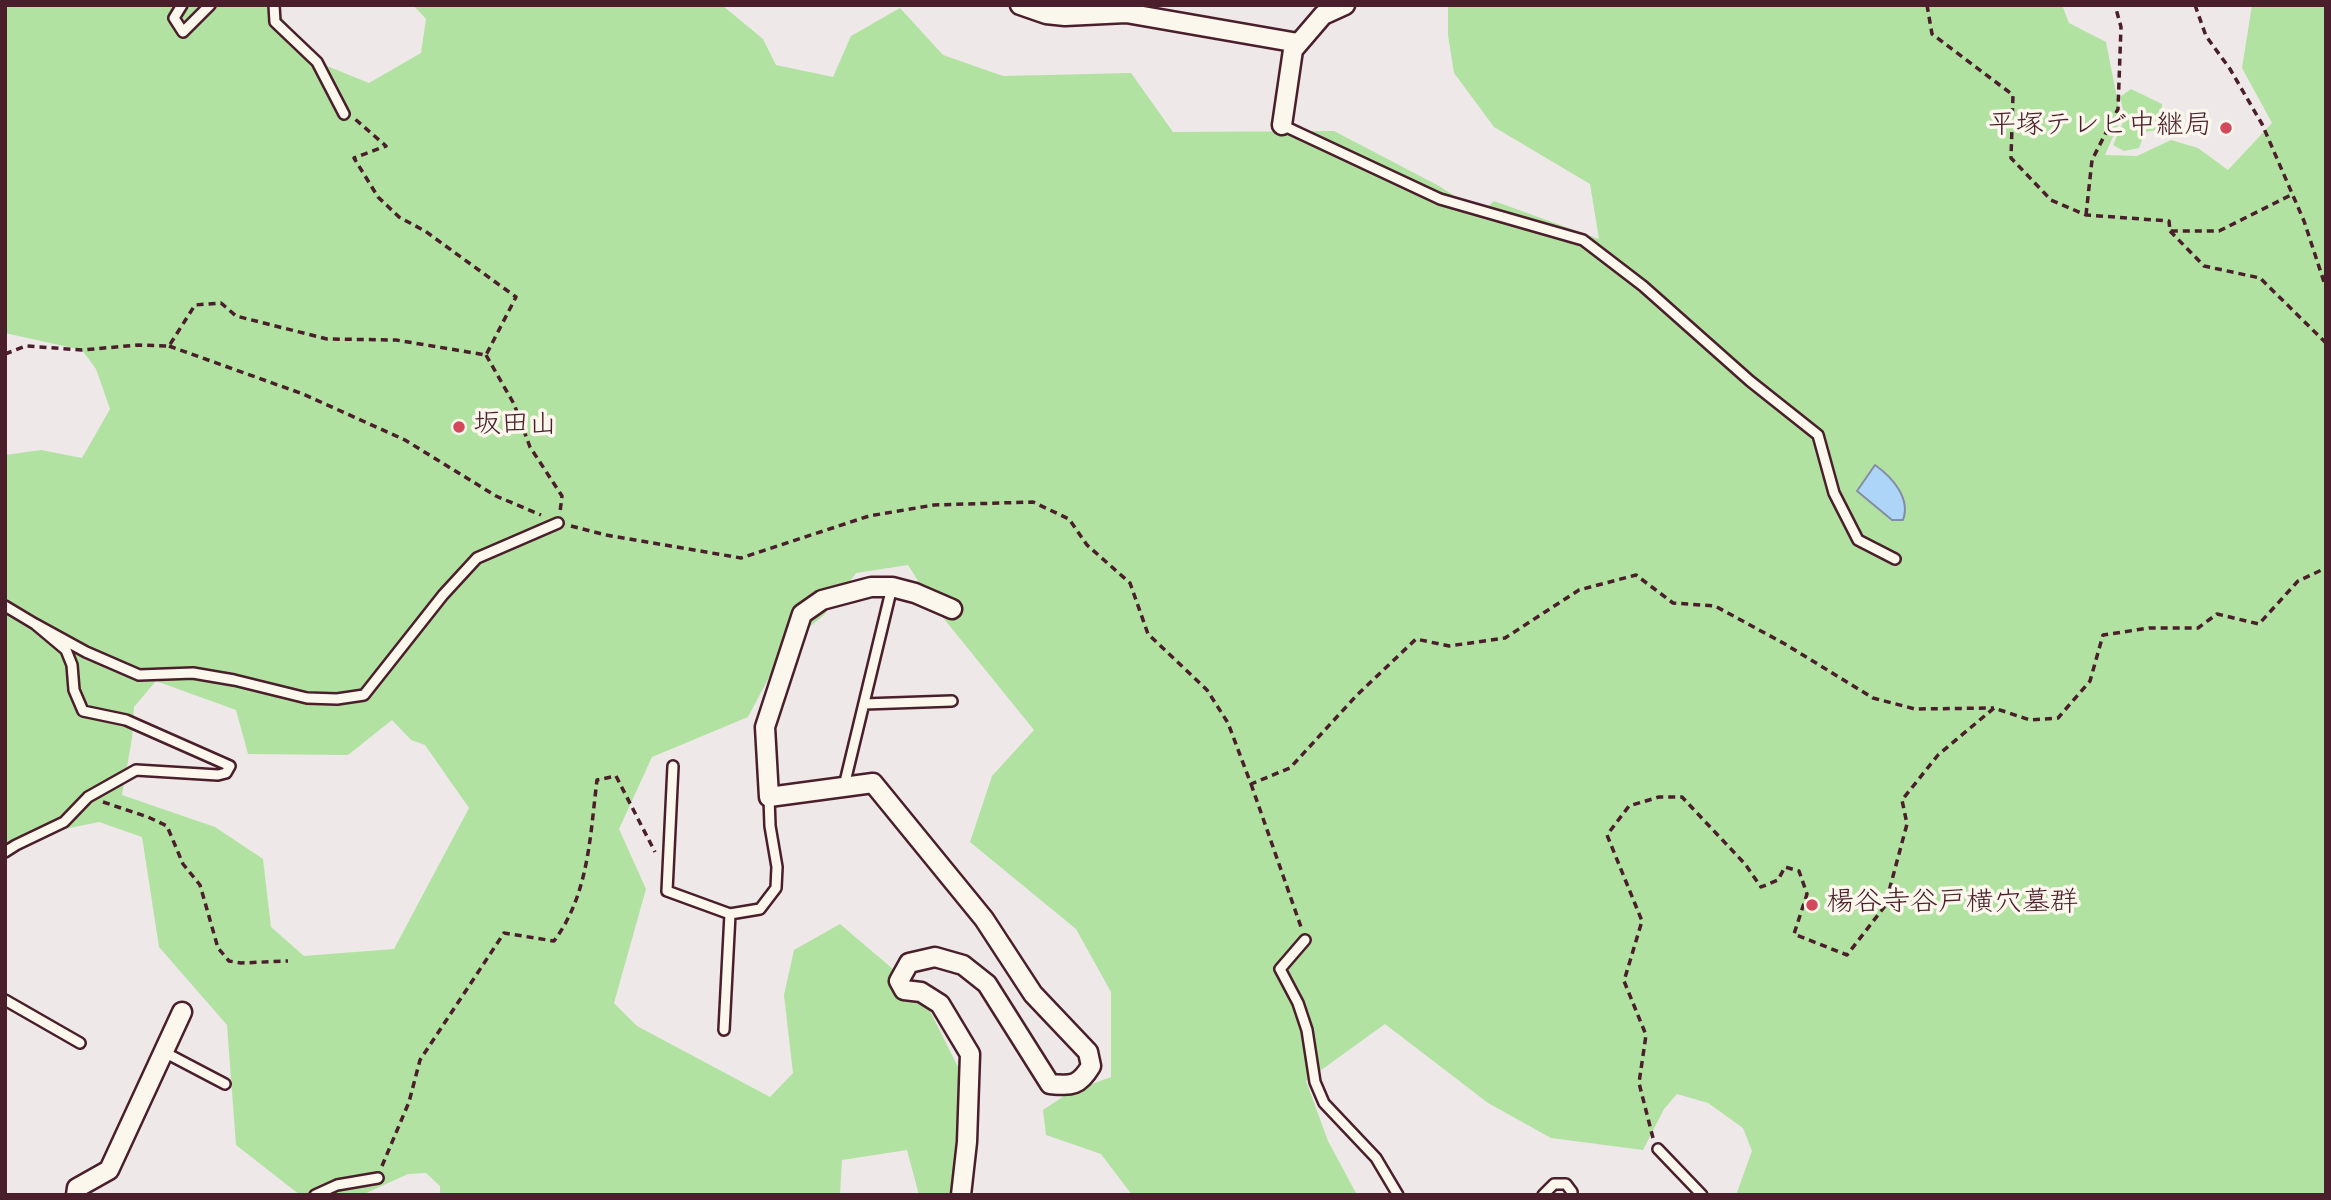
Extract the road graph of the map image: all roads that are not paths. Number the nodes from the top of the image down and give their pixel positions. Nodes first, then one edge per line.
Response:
1 (182, 5) edge
2 (210, 5) edge
3 (274, 5) edge
4 (1020, 5) edge
5 (1345, 5) edge
6 (1298, 43) junction
7 (344, 114) road end
8 (1282, 125) joint
9 (558, 523) road end
10 (1895, 559) dead end
11 (892, 587) junction
12 (5, 606) edge
13 (952, 609) dead end
14 (35, 624) junction
15 (951, 701) dead end
16 (864, 704) junction
17 (673, 766) dead end
18 (844, 786) junction
19 (769, 797) junction
20 (5, 852) edge
21 (730, 914) junction
22 (1305, 940) road end
23 (5, 999) edge
24 (182, 1012) dead end
25 (724, 1030) dead end
26 (80, 1043) dead end
27 (163, 1052) junction
28 (225, 1084) dead end
29 (1658, 1149) road end
30 (377, 1178) road end
31 (76, 1195) edge
32 (315, 1195) edge
33 (961, 1195) edge
34 (1398, 1195) edge
35 (1543, 1195) edge
36 (1572, 1195) edge
37 (1702, 1195) edge

1 - 2 lane
3 - 7 lane
4 - 6 street
5 - 6 street
6 - 8 street
8 - 10 lane
9 - 14 lane
11 - 13 street
11 - 16 lane
11 - 19 street
12 - 14 lane
14 - 20 lane
15 - 16 lane
16 - 18 lane
17 - 21 lane
18 - 19 street
18 - 33 street
19 - 21 lane
21 - 25 lane
22 - 34 lane
23 - 26 lane
24 - 27 street
27 - 28 lane
27 - 31 street
29 - 37 lane
30 - 32 lane
35 - 36 lane

